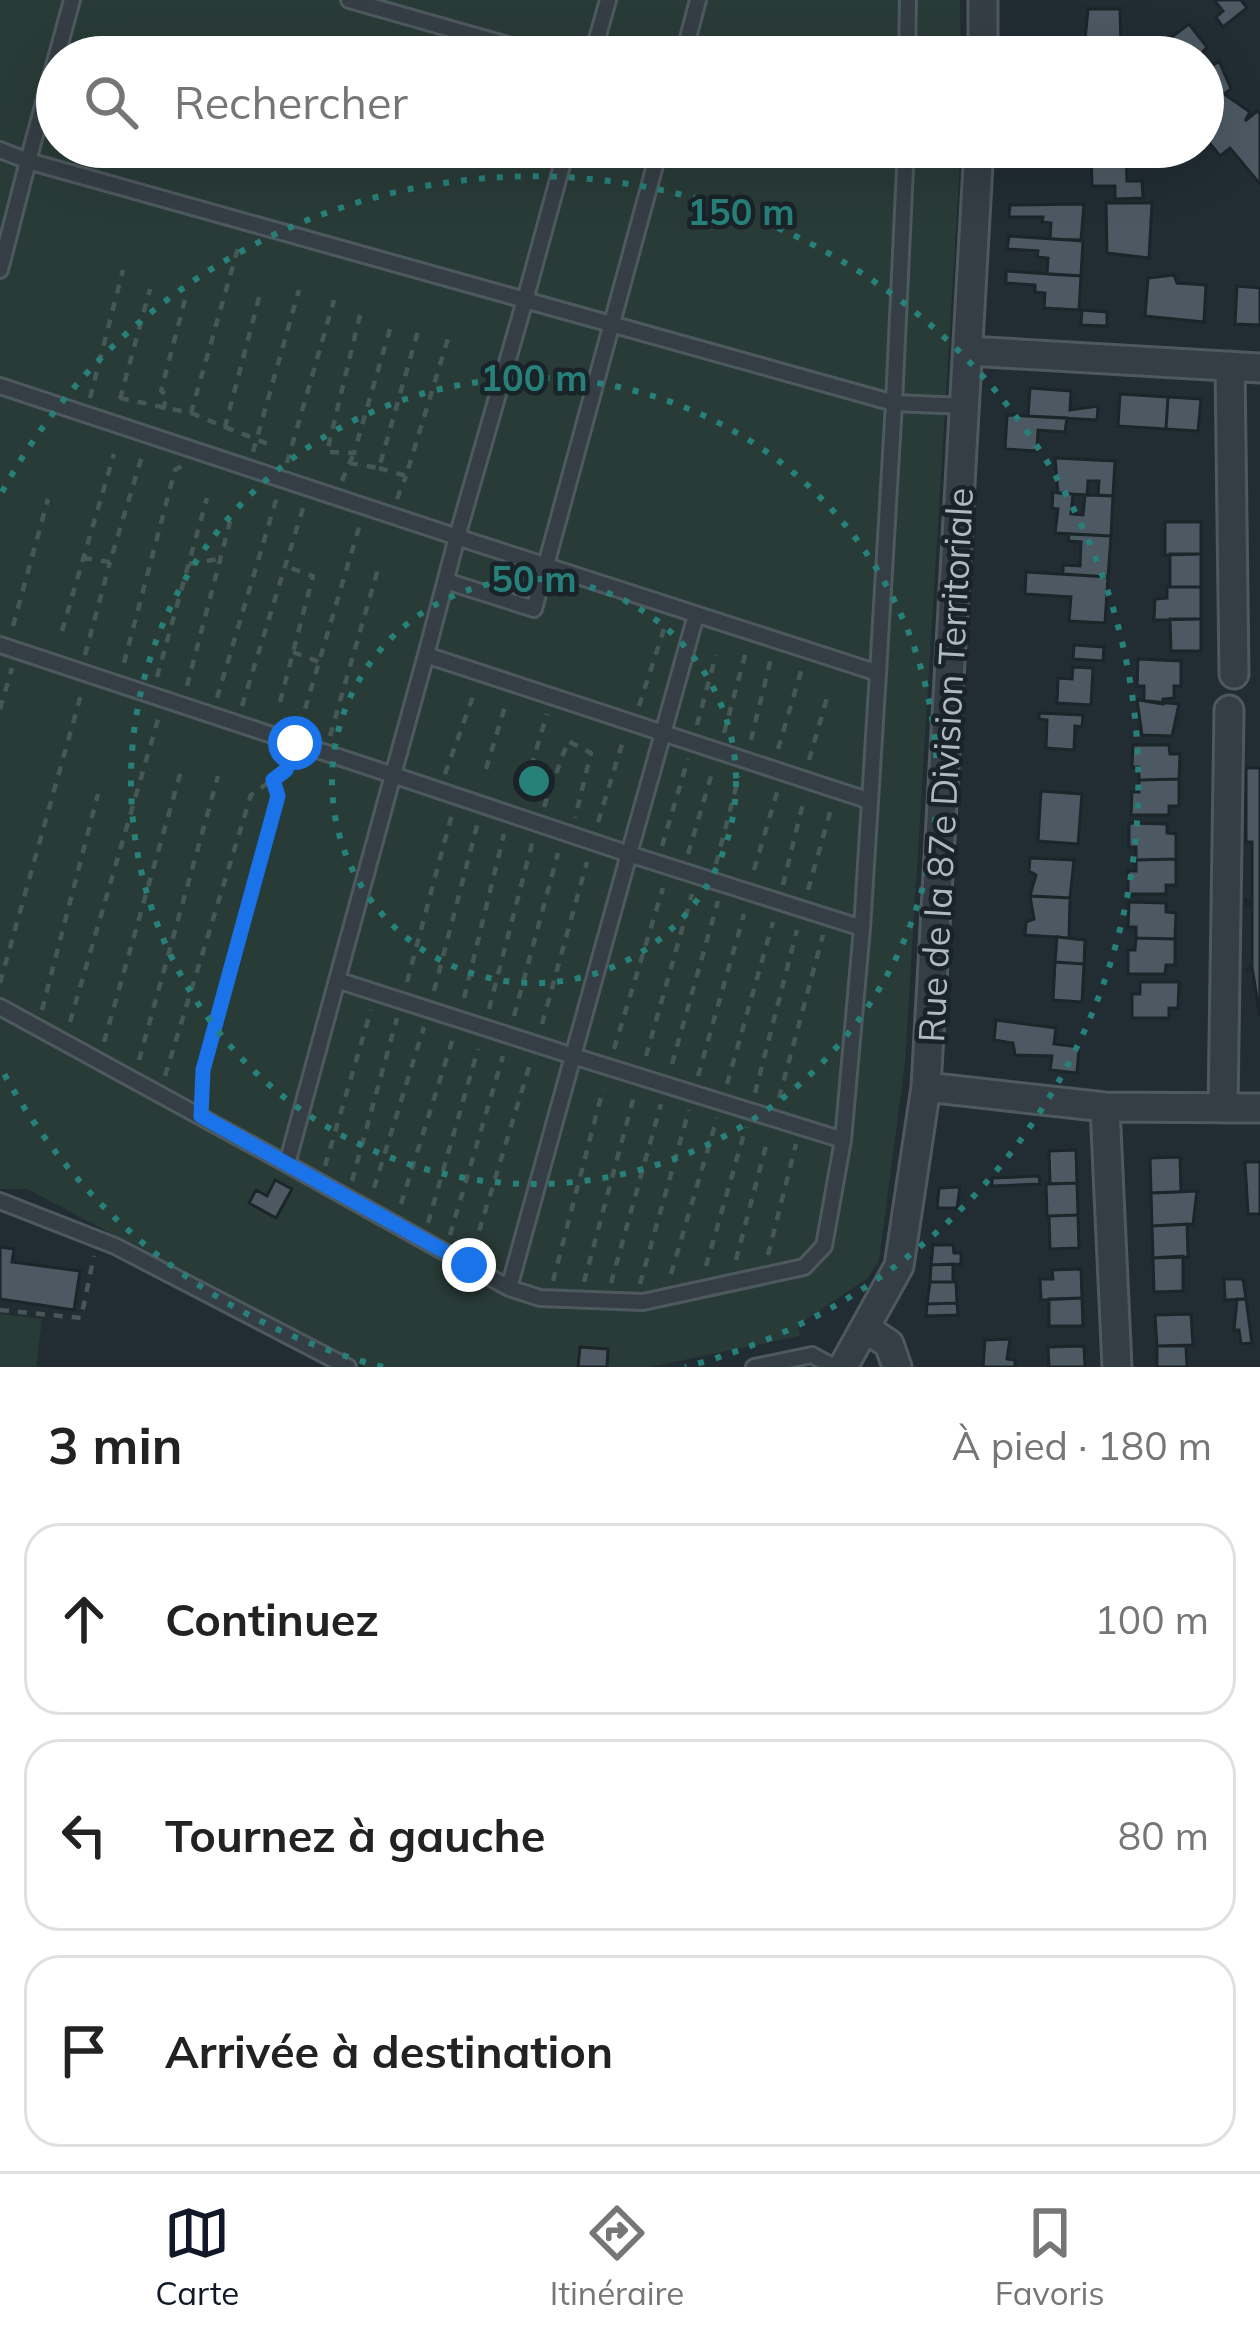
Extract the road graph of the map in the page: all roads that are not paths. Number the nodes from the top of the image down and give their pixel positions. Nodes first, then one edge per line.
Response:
1 (72, 0) edge
2 (350, 0) edge
3 (608, 0) edge
4 (698, 0) edge
5 (908, 0) edge
6 (983, 0) edge
7 (62, 36) edge
8 (476, 36) edge
9 (598, 36) edge
10 (689, 36) edge
11 (908, 36) edge
12 (983, 36) edge
13 (36, 132) edge
14 (0, 150) edge
15 (28, 161) junction
16 (36, 163) edge
17 (53, 168) edge
18 (561, 168) edge
19 (655, 168) edge
20 (905, 168) edge
21 (978, 168) edge
22 (0, 270) edge
23 (525, 300) junction
24 (614, 324) junction
25 (969, 351) junction
26 (1230, 366) junction
27 (1260, 368) edge
28 (0, 386) edge
29 (895, 403) junction
30 (965, 406) junction
31 (458, 537) junction
32 (548, 567) junction
33 (446, 581) junction
34 (696, 615) junction
35 (8, 648) edge
36 (426, 656) junction
37 (878, 674) junction
38 (1234, 674) dead end
39 (1229, 710) dead end
40 (663, 733) junction
41 (392, 776) junction
42 (870, 801) junction
43 (629, 854) junction
44 (862, 928) junction
45 (337, 980) junction
46 (0, 1007) edge
47 (573, 1056) junction
48 (926, 1087) junction
49 (1105, 1107) junction
50 (1223, 1108) junction
51 (1260, 1108) edge
52 (843, 1140) junction
53 (287, 1163) junction
54 (0, 1201) edge
55 (509, 1288) junction
56 (866, 1328) junction
57 (348, 1367) edge
58 (754, 1367) edge
59 (838, 1367) edge
60 (897, 1367) edge
61 (1117, 1367) edge

1 - 7 lane
2 - 8 lane
3 - 9 lane
4 - 10 lane
5 - 11 lane
6 - 12 street
13 - 15 lane
14 - 15 lane
15 - 16 lane
15 - 22 lane
17 - 23 lane
18 - 23 lane
19 - 24 lane
20 - 29 lane
21 - 25 street, Rue de la 87e Division Territoriale
23 - 24 lane
23 - 31 lane
24 - 29 lane
24 - 32 lane
25 - 26 street
25 - 30 street, Rue de la 87e Division Territoriale
26 - 27 street
26 - 38 street
28 - 31 lane
29 - 30 lane
29 - 37 lane
30 - 48 street, Rue de la 87e Division Territoriale
31 - 32 lane
31 - 33 lane
32 - 33 lane
32 - 34 lane
33 - 36 lane
34 - 37 lane
34 - 40 lane
35 - 41 lane
36 - 40 lane
36 - 41 lane
37 - 42 lane
39 - 50 street
40 - 42 lane
40 - 43 lane
41 - 43 lane
41 - 45 lane
42 - 44 lane
43 - 44 lane
43 - 47 lane
44 - 52 lane
45 - 47 lane
45 - 53 lane
46 - 53 lane
47 - 52 lane
47 - 55 lane
48 - 49 street
48 - 56 street, Rue de la 87e Division Territoriale
49 - 50 street
49 - 61 street
50 - 51 street
52 - 55 lane
53 - 55 lane
54 - 57 lane
56 - 59 street, Rue de la 87e Division Territoriale
56 - 60 street
58 - 59 lane

